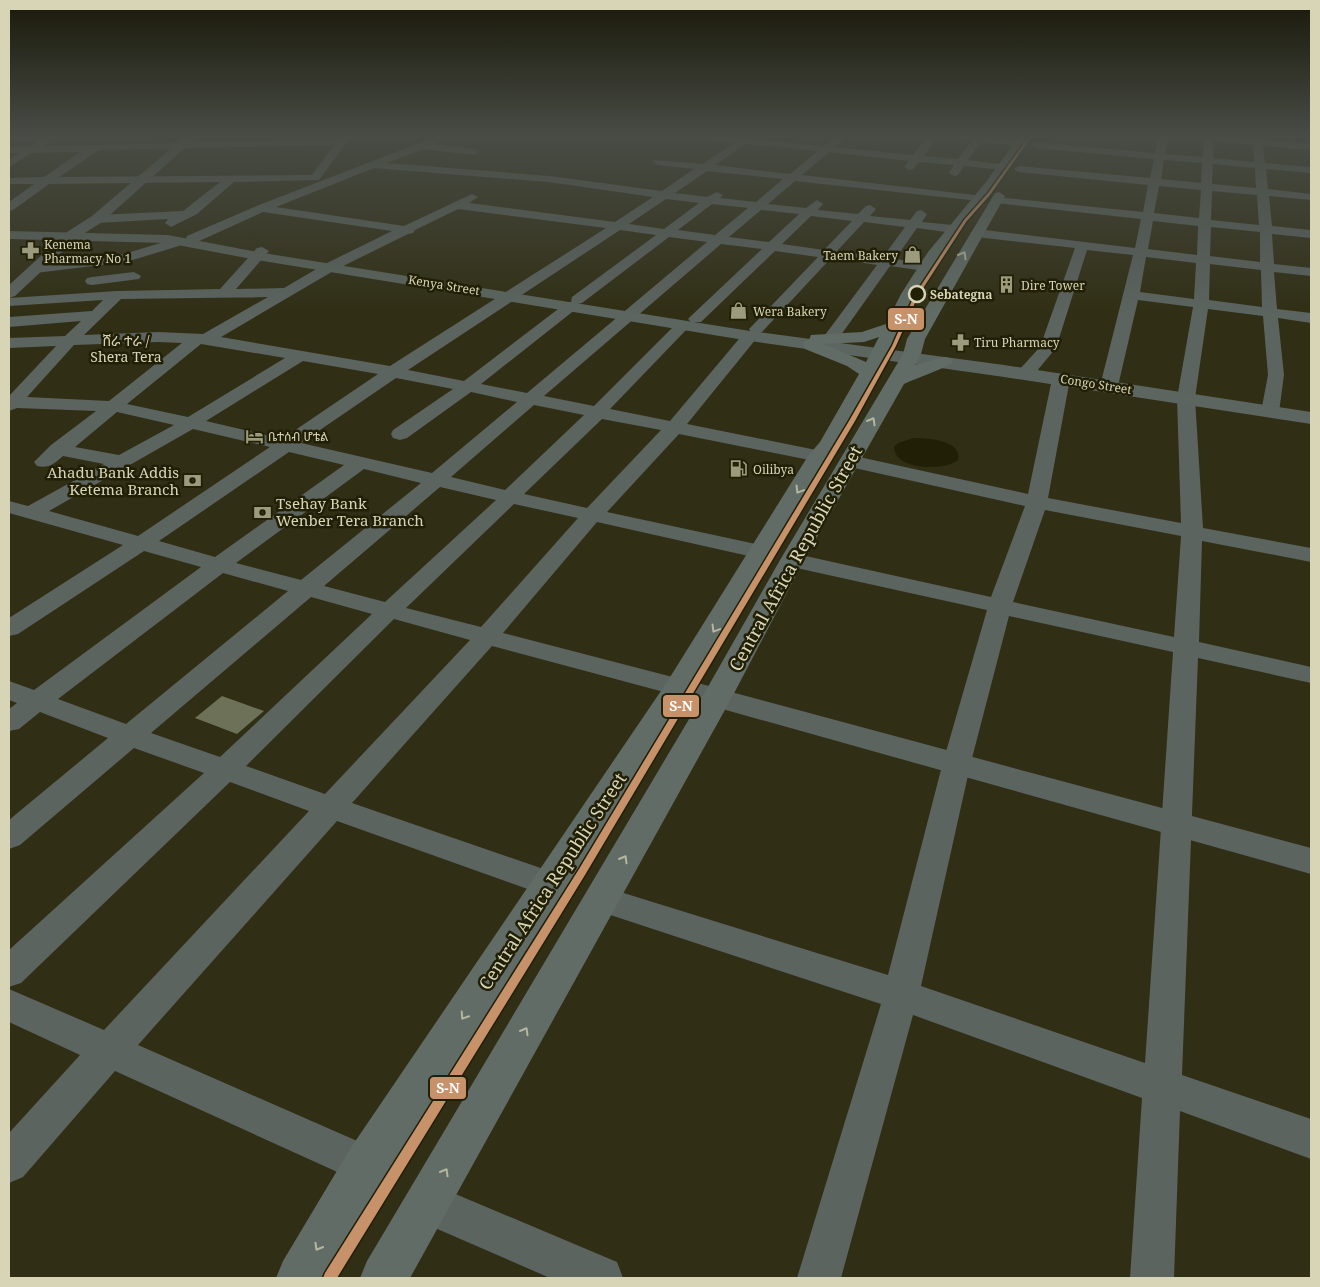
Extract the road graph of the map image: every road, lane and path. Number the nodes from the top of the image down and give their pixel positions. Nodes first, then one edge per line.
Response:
1 (26, 195) edge
2 (122, 195) edge
3 (123, 195) edge
4 (214, 195) edge
5 (297, 195) edge
6 (475, 195) edge
7 (604, 195) edge
8 (664, 195) joint
9 (717, 195) edge
10 (772, 195) edge
11 (826, 195) edge
12 (884, 195) edge
13 (936, 195) edge
14 (955, 195) edge
15 (982, 195) edge
16 (1000, 195) edge
17 (1152, 195) edge
18 (1208, 195) edge
19 (1261, 195) edge
20 (1292, 195) edge
21 (105, 196) dead end
22 (23, 197) junction
23 (41, 197) dead end
24 (1311, 197) edge
25 (9, 198) edge
26 (980, 198) junction
27 (598, 199) dead end
28 (710, 200) junction
29 (996, 200) junction
30 (458, 204) junction
31 (759, 206) junction
32 (9, 207) edge
33 (263, 208) junction
34 (584, 209) dead end
35 (809, 212) junction
36 (186, 215) junction
37 (1148, 217) junction
38 (861, 218) junction
39 (97, 219) junction
40 (569, 219) junction
41 (1206, 223) junction
42 (912, 224) junction
43 (618, 226) junction
44 (952, 229) junction
45 (409, 230) junction
46 (1266, 230) junction
47 (666, 232) junction
48 (976, 233) junction
49 (1311, 234) edge
50 (9, 235) edge
51 (72, 235) junction
52 (169, 236) junction
53 (192, 239) junction
54 (720, 240) junction
55 (1082, 246) junction
56 (774, 247) junction
57 (1140, 252) junction
58 (260, 254) junction
59 (830, 254) junction
60 (1202, 260) junction
61 (884, 262) junction
62 (334, 265) junction
63 (925, 267) junction
64 (1268, 268) junction
65 (34, 269) junction
66 (1311, 272) edge
67 (134, 276) dead end
68 (80, 282) dead end
69 (34, 286) dead end
70 (287, 292) junction
71 (224, 293) junction
72 (514, 293) junction
73 (11, 294) edge
74 (117, 295) junction
75 (1132, 295) junction
76 (574, 303) junction
77 (1201, 304) junction
78 (631, 313) junction
79 (1272, 313) junction
80 (95, 316) junction
81 (1311, 318) edge
82 (9, 322) edge
83 (689, 322) junction
84 (893, 327) junction
85 (754, 333) junction
86 (71, 339) junction
87 (202, 339) junction
88 (819, 341) junction
89 (9, 343) edge
90 (912, 351) junction
91 (300, 356) junction
92 (877, 359) junction
93 (939, 362) junction
94 (393, 372) junction
95 (1025, 374) junction
96 (1061, 379) junction
97 (895, 381) junction
98 (467, 386) junction
99 (1109, 386) junction
100 (1186, 398) junction
101 (531, 400) junction
102 (10, 403) edge
103 (111, 406) junction
104 (1270, 412) junction
105 (597, 413) junction
106 (1311, 419) edge
107 (191, 423) junction
108 (674, 428) junction
109 (400, 434) dead end
110 (288, 446) junction
111 (820, 456) junction
112 (850, 461) junction
113 (123, 462) junction
114 (361, 462) junction
115 (436, 480) junction
116 (510, 496) junction
117 (1037, 502) junction
118 (20, 510) edge
119 (592, 515) junction
120 (1192, 532) junction
121 (142, 543) junction
122 (762, 552) junction
123 (1311, 555) edge
124 (792, 560) junction
125 (220, 564) junction
126 (307, 589) junction
127 (1000, 605) junction
128 (390, 611) junction
129 (9, 629) edge
130 (488, 635) junction
131 (1186, 646) junction
132 (1311, 675) edge
133 (679, 687) junction
134 (9, 690) edge
135 (716, 698) junction
136 (37, 700) junction
137 (9, 722) edge
138 (129, 736) junction
139 (957, 762) junction
140 (225, 770) junction
141 (331, 808) junction
142 (1175, 823) junction
143 (9, 837) edge
144 (1311, 861) edge
145 (550, 884) junction
146 (601, 899) junction
147 (9, 972) edge
148 (901, 995) junction
149 (9, 1005) edge
150 (108, 1051) junction
151 (1164, 1087) junction
152 (1311, 1139) edge
153 (9, 1163) edge
154 (366, 1165) junction
155 (427, 1203) junction
156 (300, 1278) edge
157 (384, 1278) edge
158 (601, 1278) edge
159 (819, 1278) edge
160 (1152, 1278) edge

1 - 22 street
2 - 21 street
3 - 39 street
4 - 36 street
5 - 33 street
6 - 30 street
7 - 27 street
8 - 28 street
8 - 43 street
9 - 28 street
10 - 31 street
11 - 35 street
12 - 38 street
13 - 42 street
14 - 26 street
15 - 26 main road, Central Africa Republic Street
16 - 29 main road, Central Africa Republic Street
17 - 37 street
18 - 41 street
19 - 46 street
20 - 24 street
22 - 23 street
22 - 25 street
22 - 32 street
26 - 44 main road, Central Africa Republic Street
28 - 31 street
28 - 47 street
29 - 37 street
29 - 48 main road, Central Africa Republic Street
30 - 40 street
30 - 45 street
31 - 35 street
31 - 54 street
33 - 45 street
33 - 53 street
34 - 40 street
35 - 38 street
35 - 56 street
36 - 39 street
36 - 52 street
37 - 41 street
37 - 57 street
38 - 42 street
38 - 59 street
39 - 51 street
40 - 43 street
41 - 46 street
41 - 60 street
42 - 44 street
42 - 61 street
43 - 47 street
43 - 72 street
44 - 63 main road, Central Africa Republic Street
45 - 62 street
46 - 49 street
46 - 64 street
47 - 54 street
47 - 76 street
48 - 55 street
90 -> 48 main road, Central Africa Republic Street
50 - 51 main road, Kenya Street
51 - 52 main road, Kenya Street
51 - 65 street
52 - 53 main road
52 - 58 main road, Kenya Street
52 - 65 street
53 - 58 main road
54 - 56 street
54 - 78 street
55 - 57 street
55 - 95 street
56 - 59 street
56 - 83 street
57 - 60 street
57 - 75 street
58 - 62 main road, Kenya Street
58 - 71 street
59 - 61 street
59 - 85 street
60 - 64 street
60 - 77 street
61 - 63 street
61 - 88 street
62 - 70 street
62 - 72 main road, Kenya Street
63 - 84 main road, Central Africa Republic Street
64 - 66 street
64 - 79 street
65 - 73 street
67 - 68 street
69 - 73 street
70 - 71 street
70 - 87 street
71 - 74 street
72 - 76 main road, Kenya Street
72 - 94 street
73 - 74 street
74 - 80 street
75 - 77 street
75 - 99 street
76 - 78 main road, Kenya Street
76 - 98 street
77 - 79 street
77 - 100 street
78 - 83 main road, Kenya Street
78 - 101 street
79 - 81 street
79 - 104 street
80 - 82 street
80 - 86 street
83 - 85 main road, Kenya Street
83 - 105 street
84 - 88 main road
84 - 92 main road, Central Africa Republic Street
85 - 88 main road, Kenya Street
85 - 108 street
86 - 87 street
86 - 89 street
86 - 102 street
87 - 91 street
87 - 103 street
88 - 92 main road, Kenya Street
88 - 92 main road
90 - 92 main road, Congo Street
90 - 93 main road, Congo Street
90 - 97 main road, Central Africa Republic Street
91 - 94 street
91 - 107 street
92 - 111 main road, Central Africa Republic Street
93 - 95 main road, Congo Street
93 - 97 main road
94 - 98 street
94 - 110 street
95 - 96 main road, Congo Street
96 - 99 main road, Congo Street
96 - 117 street
112 -> 97 main road, Central Africa Republic Street
98 - 101 street
98 - 109 street
99 - 100 main road, Congo Street
100 - 104 main road, Congo Street
100 - 120 street
101 - 105 street
101 - 115 street
102 - 103 street
103 - 107 street
103 - 113 street
104 - 106 main road, Congo Street
105 - 108 street
105 - 116 street
107 - 110 street
107 - 113 street
108 - 111 street
108 - 119 street
110 - 114 street
110 - 121 street
111 -> 122 main road, Central Africa Republic Street
112 - 117 street
112 - 124 main road, Central Africa Republic Street
113 - 118 street
114 - 115 street
114 - 125 street
115 - 116 street
115 - 126 street
116 - 119 street
116 - 128 street
117 - 120 street
117 - 127 street
118 - 121 street
119 - 122 street
119 - 130 street
120 - 123 street
120 - 131 street
121 - 125 street
121 - 129 street
122 -> 133 main road, Central Africa Republic Street
124 - 127 street
124 - 135 main road, Central Africa Republic Street
125 - 126 street
125 - 136 street
126 - 128 street
126 - 138 street
127 - 131 street
127 - 139 street
128 - 130 street
128 - 140 street
130 - 133 street
130 - 141 street
131 - 132 street
131 - 142 street
133 - 135 street
133 - 145 main road, Central Africa Republic Street
134 - 136 street
135 - 139 street
146 -> 135 main road, Central Africa Republic Street
136 - 137 street
136 - 138 street
138 - 140 street
138 - 143 street
139 - 142 street
139 - 148 street
140 - 141 street
140 - 147 street
141 - 145 street
141 - 150 street
142 - 144 street
142 - 151 street
145 -> 154 main road, Central Africa Republic Street
146 - 148 street
155 -> 146 main road, Central Africa Republic Street
148 - 151 street
148 - 159 street
149 - 150 street
150 - 153 street
150 - 154 street
151 - 152 street
151 - 160 street
154 -> 156 main road, Central Africa Republic Street
155 - 157 main road, Central Africa Republic Street
155 - 158 street

